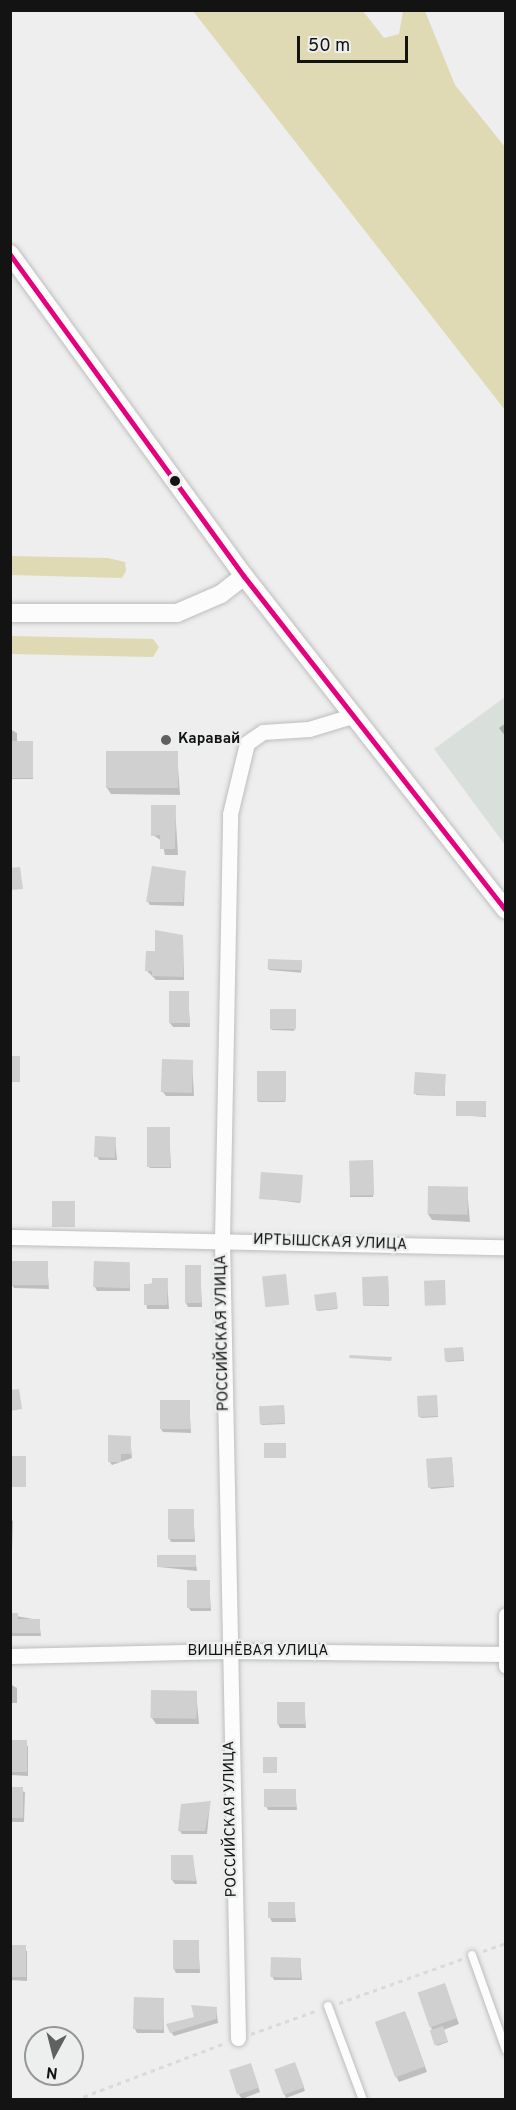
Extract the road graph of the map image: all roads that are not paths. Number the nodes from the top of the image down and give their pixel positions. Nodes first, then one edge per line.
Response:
1 (10, 254) edge
2 (244, 576) junction
3 (10, 613) edge
4 (355, 715) junction
5 (506, 910) edge
6 (10, 1238) edge
7 (222, 1240) junction
8 (506, 1247) edge
9 (506, 1615) edge
10 (228, 1651) junction
11 (505, 1654) edge
12 (10, 1656) edge
13 (506, 1666) edge
14 (472, 1955) road end
15 (328, 2006) road end
16 (238, 2038) road end
17 (506, 2050) edge
18 (363, 2100) edge

1 - 2 street
2 - 3 street
2 - 4 street
4 - 5 street
4 - 7 street, РОССИЙСКАЯ УЛИЦА
6 - 7 street, ИРТЫШСКАЯ УЛИЦА
7 - 8 street, ИРТЫШСКАЯ УЛИЦА
7 - 10 street, РОССИЙСКАЯ УЛИЦА
9 - 11 street
10 - 11 street, ВИШНЁВАЯ УЛИЦА
10 - 12 street, ВИШНЁВАЯ УЛИЦА
10 - 16 street, РОССИЙСКАЯ УЛИЦА
11 - 13 street
14 - 17 lane
15 - 18 lane

